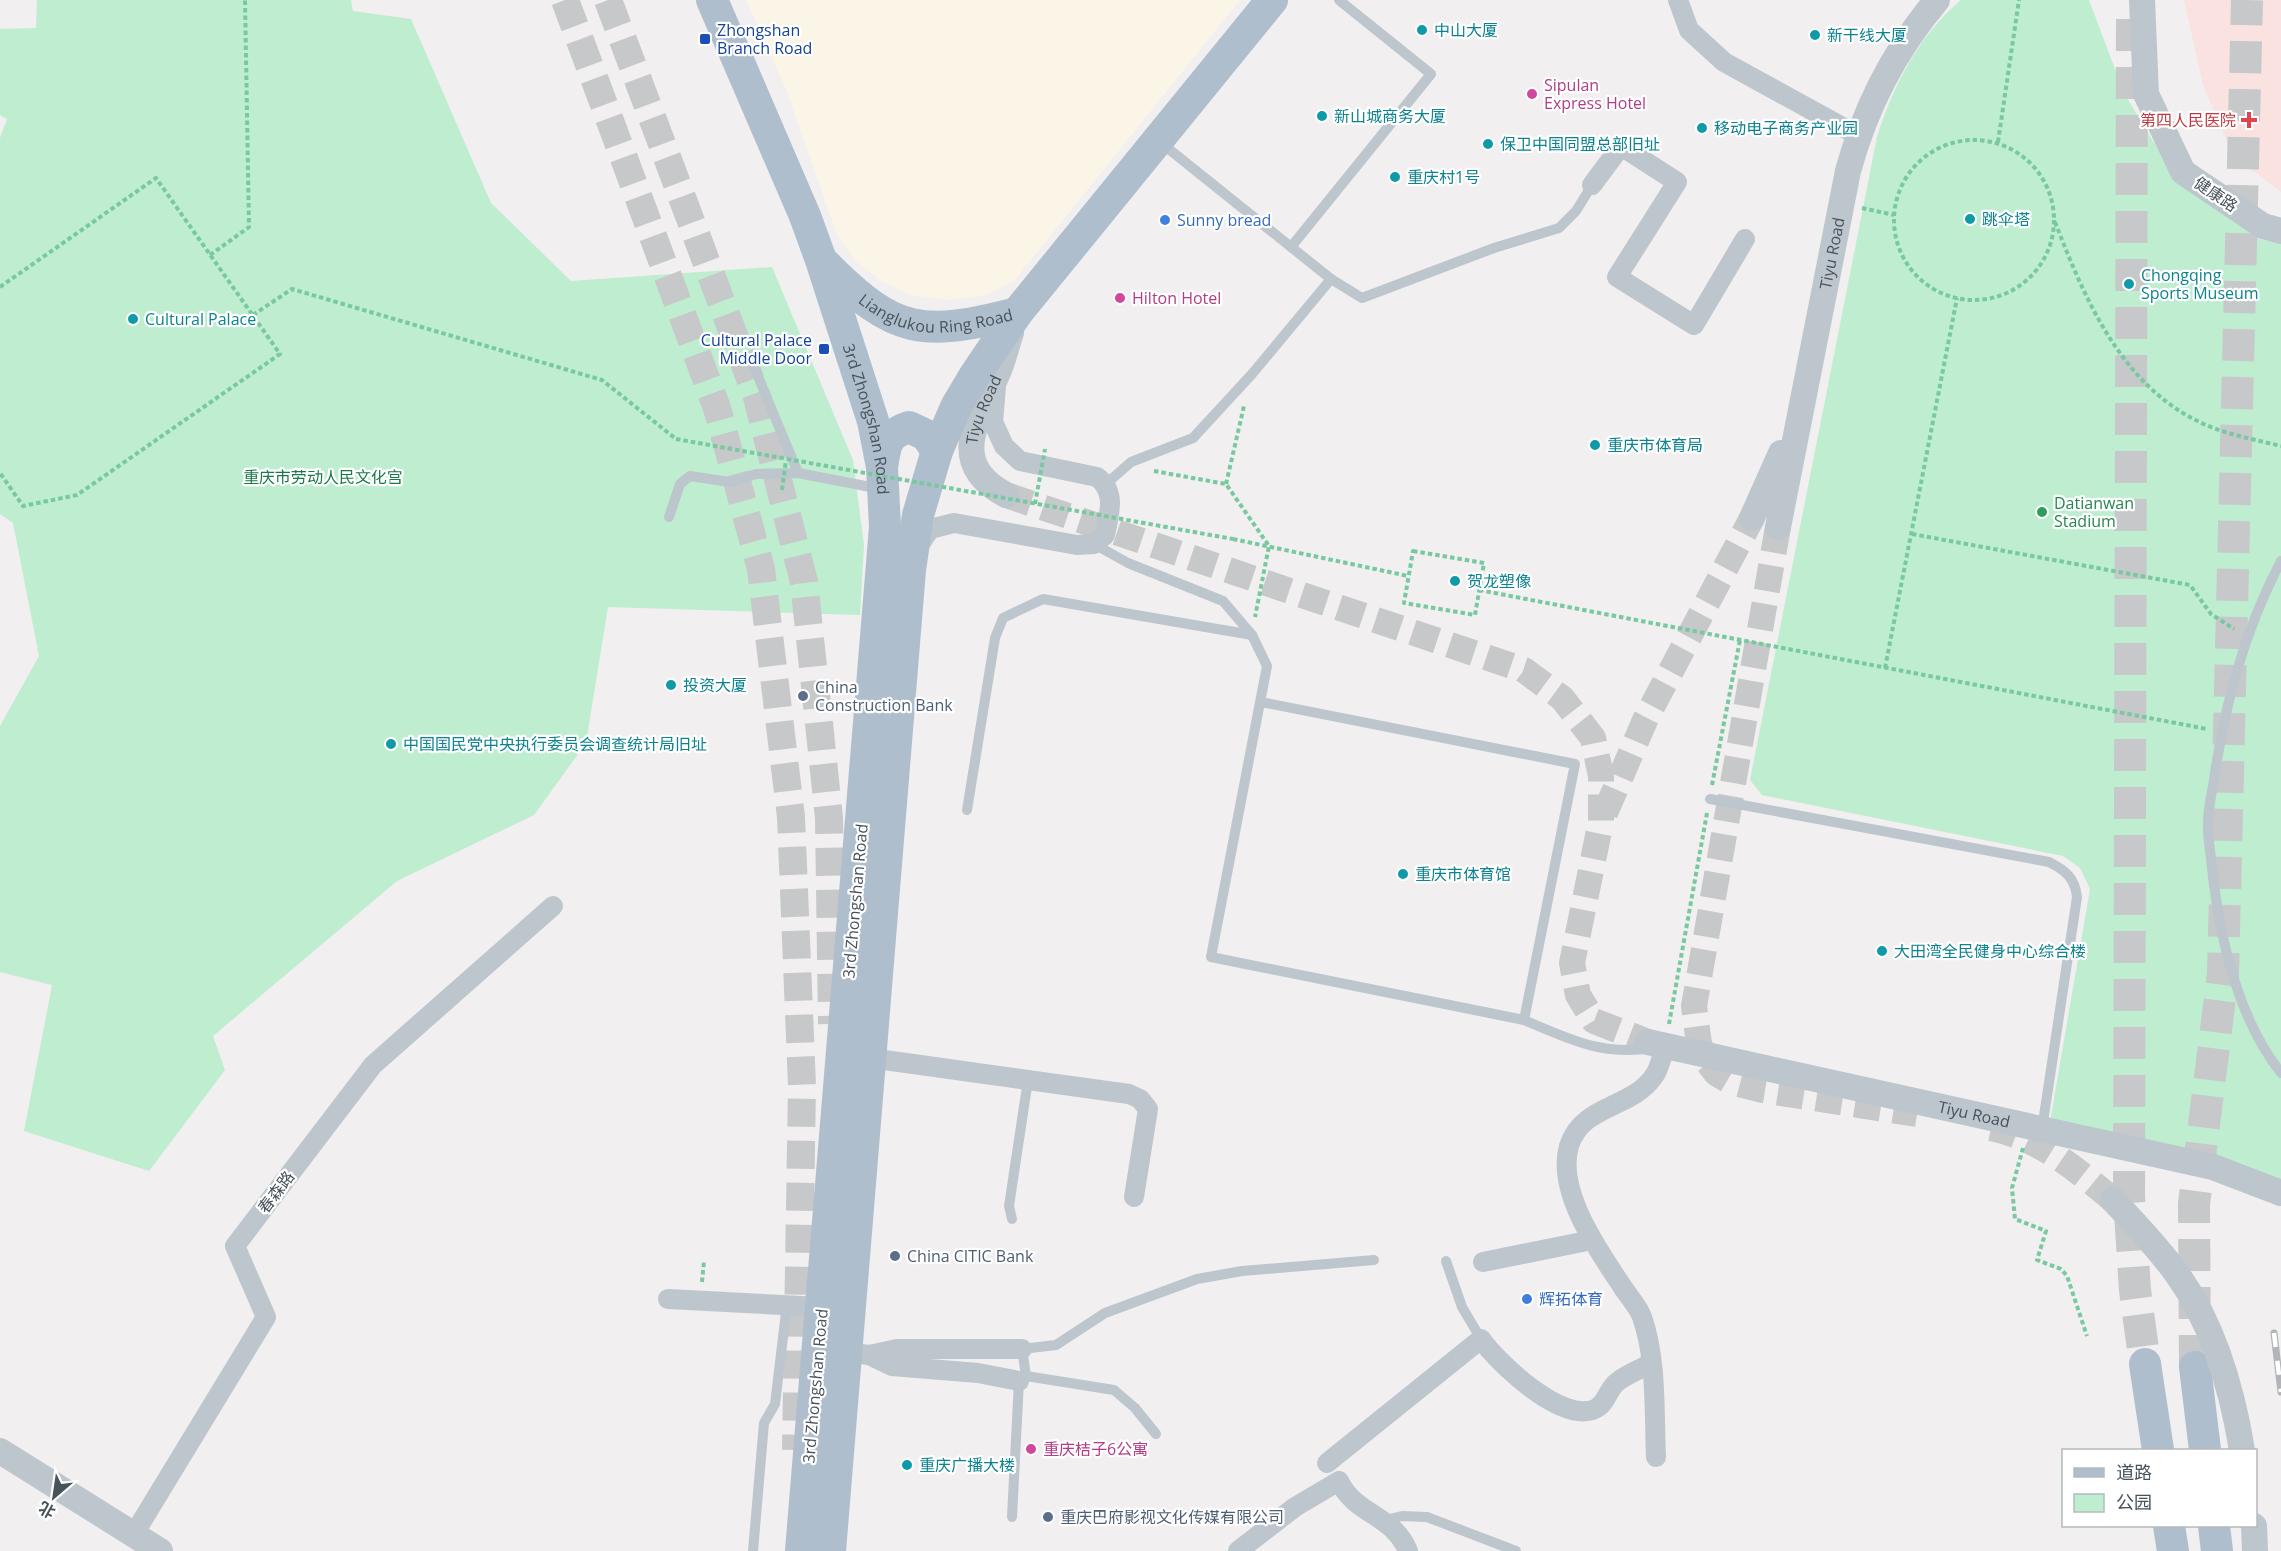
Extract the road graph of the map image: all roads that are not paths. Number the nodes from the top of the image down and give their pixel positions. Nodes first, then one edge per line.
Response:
1 (712, 0) edge
2 (1272, 0) edge
3 (1339, 0) edge
4 (1678, 0) edge
5 (1937, 0) edge
6 (2142, 0) edge
7 (1857, 135) junction
8 (1158, 141) junction
9 (1592, 185) joint
10 (2281, 231) edge
11 (1745, 238) dead end
12 (1291, 247) junction
13 (815, 260) junction
14 (1330, 279) junction
15 (1017, 313) junction
16 (750, 357) dead end
17 (997, 375) junction
18 (1806, 385) junction
19 (853, 396) dead end
20 (873, 421) junction
21 (937, 451) junction
22 (798, 473) junction
23 (883, 478) junction
24 (1106, 484) junction
25 (1006, 495) tunnel mouth
26 (669, 517) dead end
27 (1752, 518) tunnel mouth
28 (1778, 527) tunnel mouth
29 (1094, 544) junction
30 (2281, 561) edge
31 (910, 567) junction
32 (1252, 635) junction
33 (1261, 702) junction
34 (1710, 799) road end
35 (967, 810) dead end
36 (553, 906) dead end
37 (1524, 1020) junction
38 (1656, 1044) junction
39 (870, 1058) junction
40 (2281, 1072) edge
41 (1028, 1080) junction
42 (2035, 1128) junction
43 (2281, 1193) edge
44 (1134, 1197) dead end
45 (2114, 1200) tunnel mouth
46 (1012, 1219) dead end
47 (1592, 1240) junction
48 (1374, 1260) dead end
49 (1446, 1261) dead end
50 (1483, 1262) dead end
51 (668, 1299) dead end
52 (787, 1304) junction
53 (821, 1307) junction
54 (1481, 1339) junction
55 (1022, 1349) junction
56 (858, 1354) junction
57 (1651, 1364) junction
58 (2145, 1364) tunnel mouth
59 (2195, 1367) tunnel mouth
60 (1023, 1378) junction
61 (1156, 1434) dead end
62 (2157, 1449) edge
63 (2205, 1449) edge
64 (2242, 1449) edge
65 (0, 1451) edge
66 (1656, 1457) dead end
67 (1327, 1463) dead end
68 (1012, 1517) dead end
69 (1385, 1520) junction
70 (2169, 1527) edge
71 (2214, 1527) edge
72 (2254, 1527) edge
73 (134, 1534) junction
74 (160, 1551) edge
75 (753, 1551) edge
76 (801, 1551) edge
77 (830, 1551) edge
78 (1238, 1551) edge
79 (1408, 1551) edge
80 (1516, 1551) edge
81 (2173, 1551) edge
82 (2217, 1551) edge
83 (2255, 1551) edge

1 - 13 main road, Lianglukou Ring Road
2 - 8 main road, Lianglukou Ring Road
3 - 12 lane
4 - 7 street
5 - 7 street, Tiyu Road
6 - 10 street, 健康路
7 - 18 street, Tiyu Road
8 - 12 lane
8 - 15 main road, Lianglukou Ring Road
9 - 11 street
9 - 14 lane
12 - 14 lane
13 - 15 main road, Lianglukou Ring Road
13 - 20 main road, 3rd Zhongshan Road
14 - 24 lane
15 - 17 street, Tiyu Road
15 - 21 main road, 3rd Zhongshan Road
16 - 22 lane
17 - 24 street
17 - 25 street, Tiyu Road
18 - 27 street
18 - 28 street, Tiyu Road
19 - 20 lane
20 - 23 main road, 3rd Zhongshan Road
21 - 23 main road
21 - 31 main road, 3rd Zhongshan Road
22 - 23 lane
22 - 26 lane
23 - 53 main road, 3rd Zhongshan Road
24 - 29 street
29 - 31 street
29 - 32 lane
30 - 40 lane
31 - 39 main road, 3rd Zhongshan Road
32 - 33 lane
32 - 35 lane
33 - 37 lane
33 - 37 lane
34 - 42 lane
36 - 73 street, 春森路
37 - 38 lane
38 - 42 street, Tiyu Road
38 - 47 street
39 - 41 street
39 - 56 main road, 3rd Zhongshan Road
41 - 44 street
41 - 46 lane
42 - 43 street, Tiyu Road
45 - 64 street, bridge
47 - 50 street
47 - 57 street
48 - 55 lane
49 - 54 lane
51 - 52 street
52 - 53 street
52 - 75 lane
53 - 76 main road, 3rd Zhongshan Road
54 - 57 street
54 - 67 street
55 - 56 street
55 - 60 lane
56 - 60 street
56 - 77 main road, 3rd Zhongshan Road
57 - 66 street
58 - 62 main road
59 - 63 main road
60 - 61 lane
60 - 68 lane
65 - 73 street
69 - 78 street
69 - 79 street
69 - 80 lane
70 - 81 main road
71 - 82 main road
72 - 83 street
73 - 74 street

